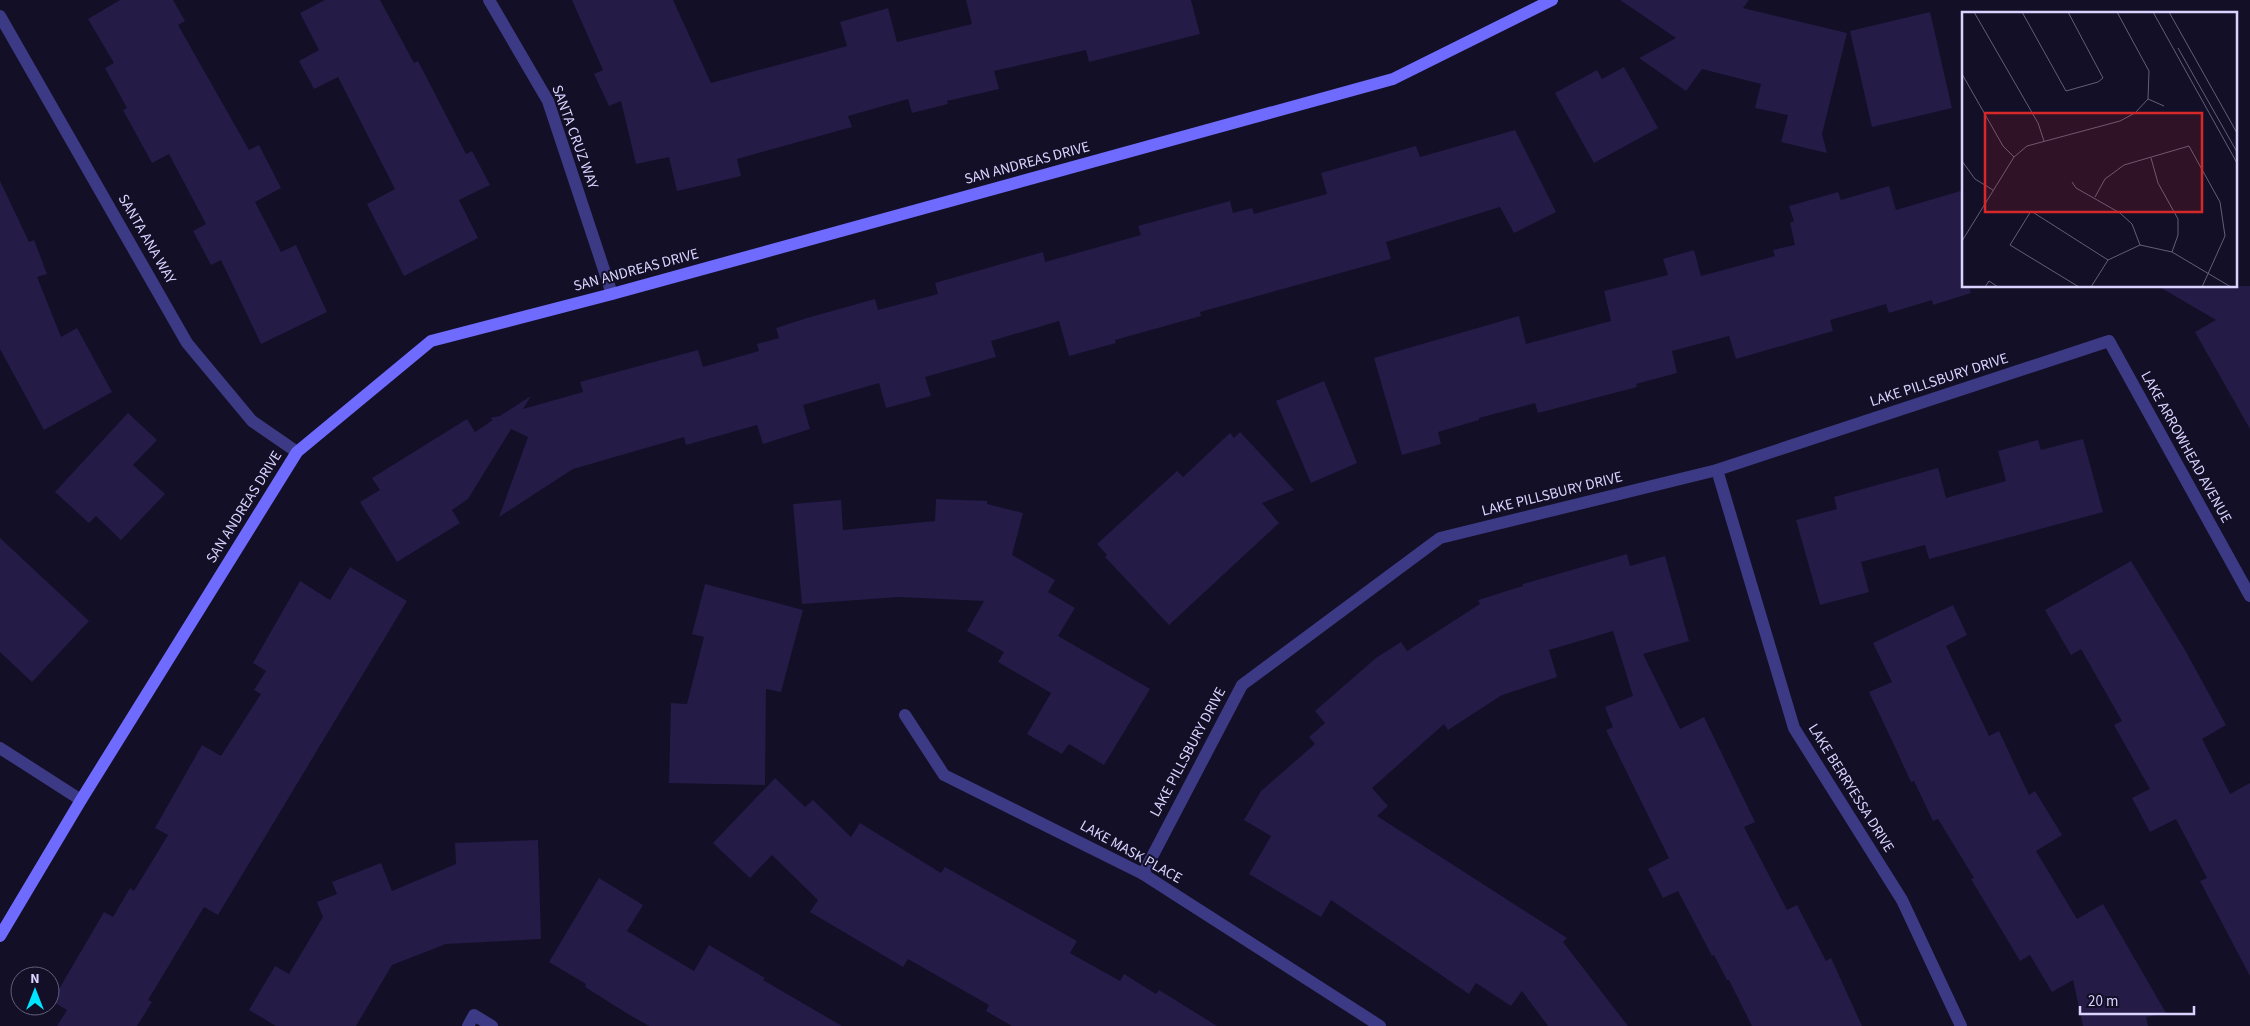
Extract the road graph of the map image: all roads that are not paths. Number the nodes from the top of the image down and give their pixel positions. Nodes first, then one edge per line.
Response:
1 (489, 0) edge
2 (1552, 0) edge
3 (0, 16) edge
4 (612, 294) junction
5 (2109, 341) joint
6 (297, 452) junction
7 (1717, 470) junction
8 (2250, 596) edge
9 (905, 715) dead end
10 (0, 748) edge
11 (81, 800) junction
12 (1143, 874) junction
13 (0, 936) edge
14 (471, 1021) edge
15 (492, 1026) edge
16 (1380, 1026) edge
17 (1961, 1026) edge

1 - 4 street, SANTA CRUZ WAY
2 - 4 street, SAN ANDREAS DRIVE
3 - 6 street, SANTA ANA WAY
4 - 6 street, SAN ANDREAS DRIVE
5 - 7 street, LAKE PILLSBURY DRIVE
5 - 8 street, LAKE ARROWHEAD AVENUE
6 - 11 street, SAN ANDREAS DRIVE
7 - 12 street, LAKE PILLSBURY DRIVE
7 - 17 street, LAKE BERRYESSA DRIVE
9 - 12 street, LAKE MASK PLACE
10 - 11 street
11 - 13 street, SAN ANDREAS DRIVE
12 - 16 street, LAKE MASK PLACE
14 - 15 street

